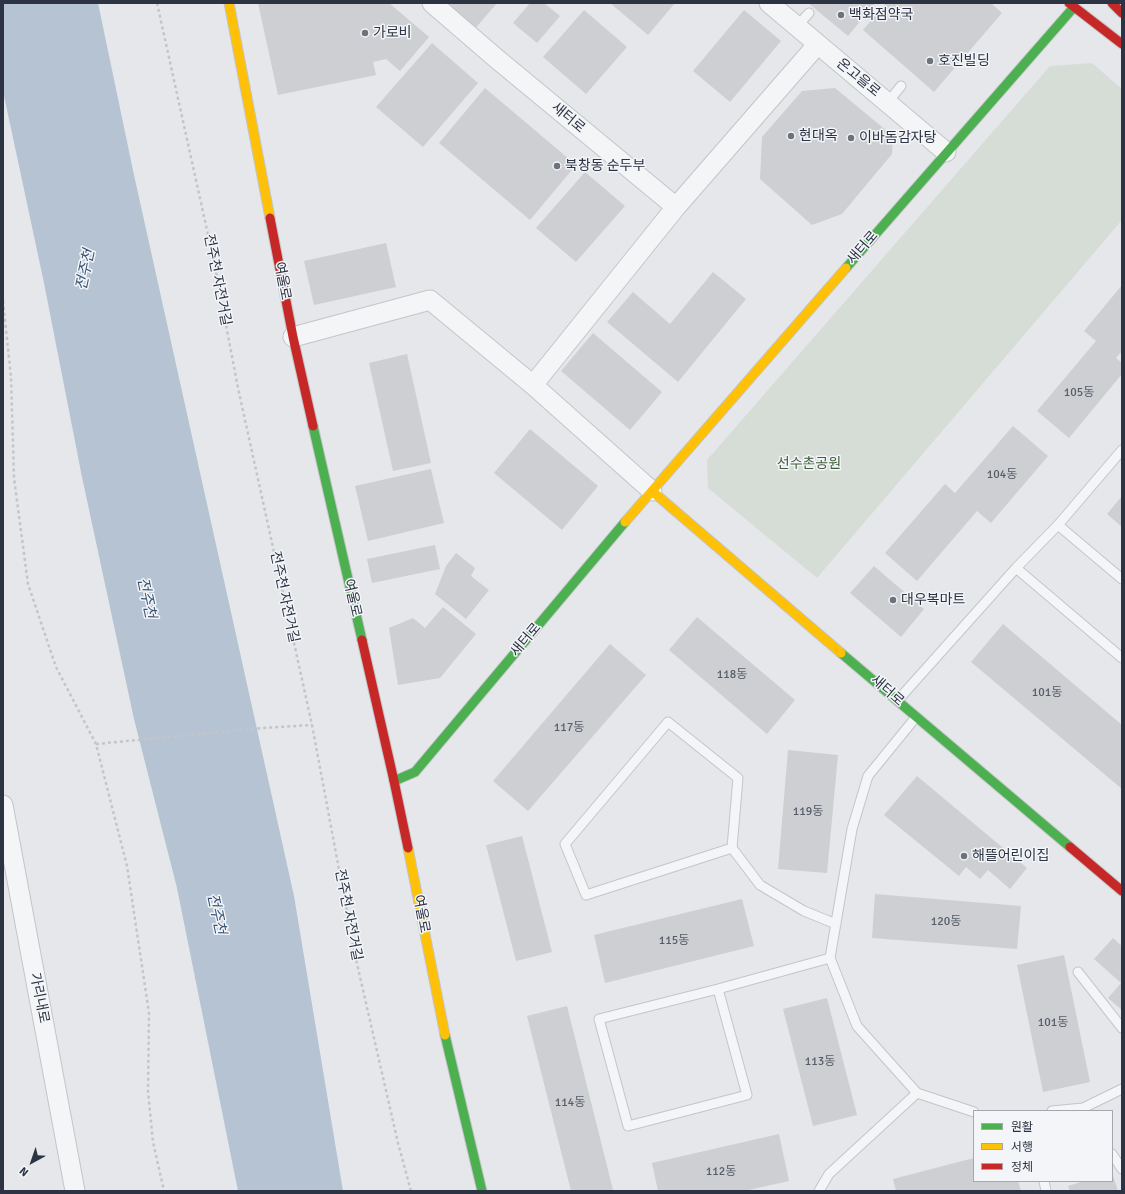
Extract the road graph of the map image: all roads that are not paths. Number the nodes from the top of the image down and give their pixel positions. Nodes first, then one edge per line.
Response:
1 (229, 3) edge
2 (432, 3) edge
3 (769, 3) edge
4 (1112, 3) edge
5 (1072, 5) edge
6 (1122, 12) edge
7 (1122, 44) edge
8 (817, 45) junction
9 (901, 86) dead end
10 (888, 102) junction
11 (946, 152) junction
12 (676, 207) junction
13 (293, 337) junction
14 (532, 385) junction
15 (1122, 450) edge
16 (652, 491) junction
17 (1058, 525) junction
18 (1016, 568) junction
19 (1122, 579) edge
20 (1122, 658) edge
21 (898, 700) junction
22 (916, 717) junction
23 (394, 781) junction
24 (3, 805) edge
25 (732, 848) junction
26 (1122, 891) edge
27 (836, 924) junction
28 (830, 958) junction
29 (1078, 972) dead end
30 (718, 990) junction
31 (1122, 1028) edge
32 (1122, 1089) edge
33 (917, 1093) junction
34 (1084, 1109) edge
35 (1068, 1110) edge
36 (973, 1112) edge
37 (1113, 1156) edge
38 (1122, 1169) edge
39 (75, 1191) edge
40 (482, 1191) edge
41 (819, 1191) edge

1 - 13 street, 여울로
2 - 12 street, 새터로
3 - 8 street, 온고을로
4 - 6 street
5 - 7 street
5 - 11 street, 새터로
8 - 10 street, 온고을로
8 - 12 street
9 - 10 lane
10 - 11 street, 온고을로
11 - 16 street, 새터로
12 - 14 street
13 - 14 street, 새터로
13 - 23 street, 여울로
14 - 16 street, 새터로
15 - 17 lane
16 - 21 street, 새터로
16 - 23 street, 새터로
17 - 18 lane
17 - 19 lane
18 - 20 lane
18 - 21 lane
21 - 22 street, 새터로
22 - 26 street, 새터로
22 - 27 lane
23 - 40 street, 여울로
24 - 39 street, 가리내로
25 - 25 lane
25 - 27 lane
27 - 28 lane
28 - 30 lane
28 - 33 lane
29 - 31 lane
30 - 30 lane
32 - 34 lane
33 - 36 lane
33 - 41 lane
34 - 35 lane
37 - 38 lane

